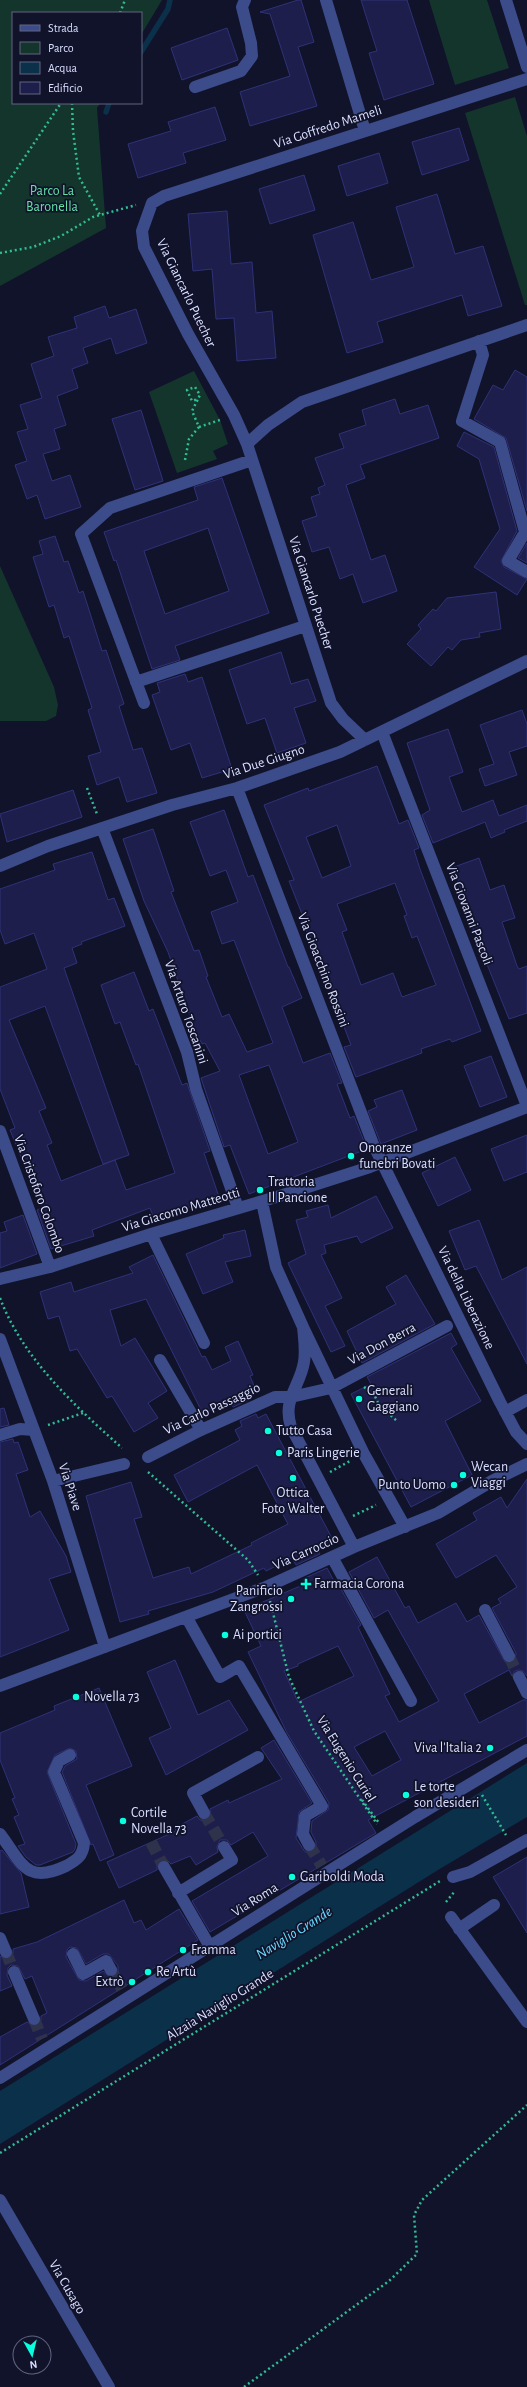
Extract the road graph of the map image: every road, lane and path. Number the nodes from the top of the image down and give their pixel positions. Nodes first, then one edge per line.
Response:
1 (125, 0) edge
2 (245, 0) edge
3 (326, 0) edge
4 (506, 0) edge
5 (120, 12) edge
6 (527, 67) edge
7 (527, 79) edge
8 (195, 87) dead end
9 (60, 104) edge
10 (72, 104) edge
11 (365, 131) junction
12 (0, 194) edge
13 (130, 206) dead end
14 (100, 215) junction
15 (146, 216) joint
16 (0, 253) edge
17 (527, 325) edge
18 (479, 341) junction
19 (198, 399) junction
20 (234, 415) junction
21 (199, 427) junction
22 (247, 444) junction
23 (185, 460) dead end
24 (252, 460) junction
25 (527, 572) edge
26 (305, 626) junction
27 (527, 662) edge
28 (136, 682) junction
29 (144, 703) dead end
30 (382, 732) junction
31 (365, 740) junction
32 (88, 788) dead end
33 (237, 788) junction
34 (102, 828) junction
35 (0, 866) edge
36 (527, 1107) edge
37 (0, 1131) edge
38 (381, 1162) junction
39 (262, 1202) junction
40 (238, 1208) junction
41 (151, 1234) junction
42 (50, 1267) junction
43 (0, 1279) edge
44 (447, 1326) dead end
45 (302, 1327) junction
46 (0, 1338) edge
47 (204, 1343) dead end
48 (160, 1360) dead end
49 (357, 1374) junction
50 (331, 1388) junction
51 (291, 1397) junction
52 (527, 1400) edge
53 (505, 1412) junction
54 (83, 1413) dead end
55 (397, 1421) dead end
56 (34, 1430) junction
57 (200, 1430) junction
58 (0, 1435) edge
59 (527, 1444) edge
60 (364, 1454) junction
61 (148, 1457) dead end
62 (124, 1464) dead end
63 (527, 1464) edge
64 (318, 1479) junction
65 (53, 1481) junction
66 (389, 1498) junction
67 (341, 1522) junction
68 (405, 1527) junction
69 (354, 1547) junction
70 (332, 1557) junction
71 (266, 1587) junction
72 (485, 1610) dead end
73 (187, 1618) junction
74 (106, 1647) junction
75 (509, 1656) tunnel mouth
76 (519, 1677) tunnel mouth
77 (0, 1686) edge
78 (527, 1693) edge
79 (411, 1701) dead end
80 (527, 1750) edge
81 (70, 1755) dead end
82 (258, 1757) dead end
83 (479, 1791) dead end
84 (204, 1813) tunnel mouth
85 (385, 1819) dead end
86 (0, 1834) edge
87 (507, 1837) dead end
88 (527, 1840) edge
89 (309, 1845) tunnel mouth
90 (224, 1847) tunnel mouth
91 (164, 1867) tunnel mouth
92 (453, 1877) junction
93 (178, 1893) junction
94 (494, 1905) dead end
95 (450, 1916) joint
96 (459, 1929) junction
97 (0, 1938) edge
98 (209, 1946) junction
99 (6, 1952) tunnel mouth
100 (72, 1954) dead end
101 (111, 1970) tunnel mouth
102 (14, 1972) tunnel mouth
103 (34, 2019) tunnel mouth
104 (527, 2022) edge
105 (0, 2078) edge
106 (527, 2105) edge
107 (0, 2153) edge
108 (0, 2200) edge
109 (109, 2387) edge
110 (244, 2387) edge

1 - 5 path
2 - 8 street
3 - 11 street
4 - 6 street
7 - 11 street, Via Goffredo Mameli
9 - 12 path
10 - 14 path
11 - 15 street, Via Goffredo Mameli
13 - 14 path
14 - 16 path
15 - 20 street, Via Giancarlo Puecher
17 - 18 street
18 - 22 street
18 - 25 street
19 - 19 path
19 - 21 path
20 - 21 path
20 - 22 street, Via Giancarlo Puecher
21 - 23 path
22 - 24 street, Via Giancarlo Puecher
24 - 26 street, Via Giancarlo Puecher
24 - 28 street
26 - 28 street
26 - 31 street, Via Giancarlo Puecher
27 - 30 street, Via Due Giugno
28 - 29 street
30 - 31 street, Via Due Giugno
30 - 36 street, Via Giovanni Pascoli
31 - 33 street, Via Due Giugno
32 - 34 path
33 - 34 street, Via Due Giugno
33 - 38 street, Via Gioacchino Rossini
34 - 35 street, Via Due Giugno
34 - 40 street, Via Arturo Toscanini
36 - 38 street, Via Giacomo Matteotti
37 - 42 street, Via Cristoforo Colombo
38 - 39 street, Via Giacomo Matteotti
38 - 53 street, Via della Liberazione
39 - 40 street, Via Giacomo Matteotti
39 - 45 street
40 - 41 street, Via Giacomo Matteotti
41 - 42 street, Via Giacomo Matteotti
41 - 47 street
42 - 43 street, Via Giacomo Matteotti
44 - 49 street, Via Don Berra
45 - 50 street
45 - 51 street
46 - 56 street, Via Piave
48 - 57 street
49 - 50 street, Via Don Berra
49 - 55 path
50 - 51 street, Via Don Berra
50 - 60 street
51 - 57 street, Via Carlo Passaggio
51 - 64 street
52 - 53 street
53 - 59 street, Via della Liberazione
54 - 56 path
56 - 58 street
56 - 65 street, Via Piave
57 - 61 street, Via Carlo Passaggio
60 - 64 path
60 - 66 street
62 - 65 street
63 - 68 street, Via Carroccio
64 - 67 street
65 - 74 street, Via Piave
66 - 67 path
66 - 68 street
67 - 69 street
68 - 69 street, Via Carroccio
69 - 70 street, Via Carroccio
70 - 71 street, Via Carroccio
70 - 79 street
71 - 73 street, Via Carroccio
71 - 85 path, Via Eugenio Curiel
72 - 75 street
73 - 74 street, Via Carroccio
73 - 89 street
74 - 77 street, Via Carroccio
76 - 78 street
80 - 98 street, Via Roma
81 - 86 street
82 - 84 street
83 - 87 path
88 - 92 street
90 - 93 street
91 - 93 street
92 - 95 path
92 - 107 path, Alzaia Naviglio Grande
93 - 98 street
94 - 96 street
95 - 96 street
96 - 104 street
97 - 99 street
98 - 105 street, Via Roma
100 - 101 street
102 - 103 street
106 - 110 path
108 - 109 street, Via Cusago

